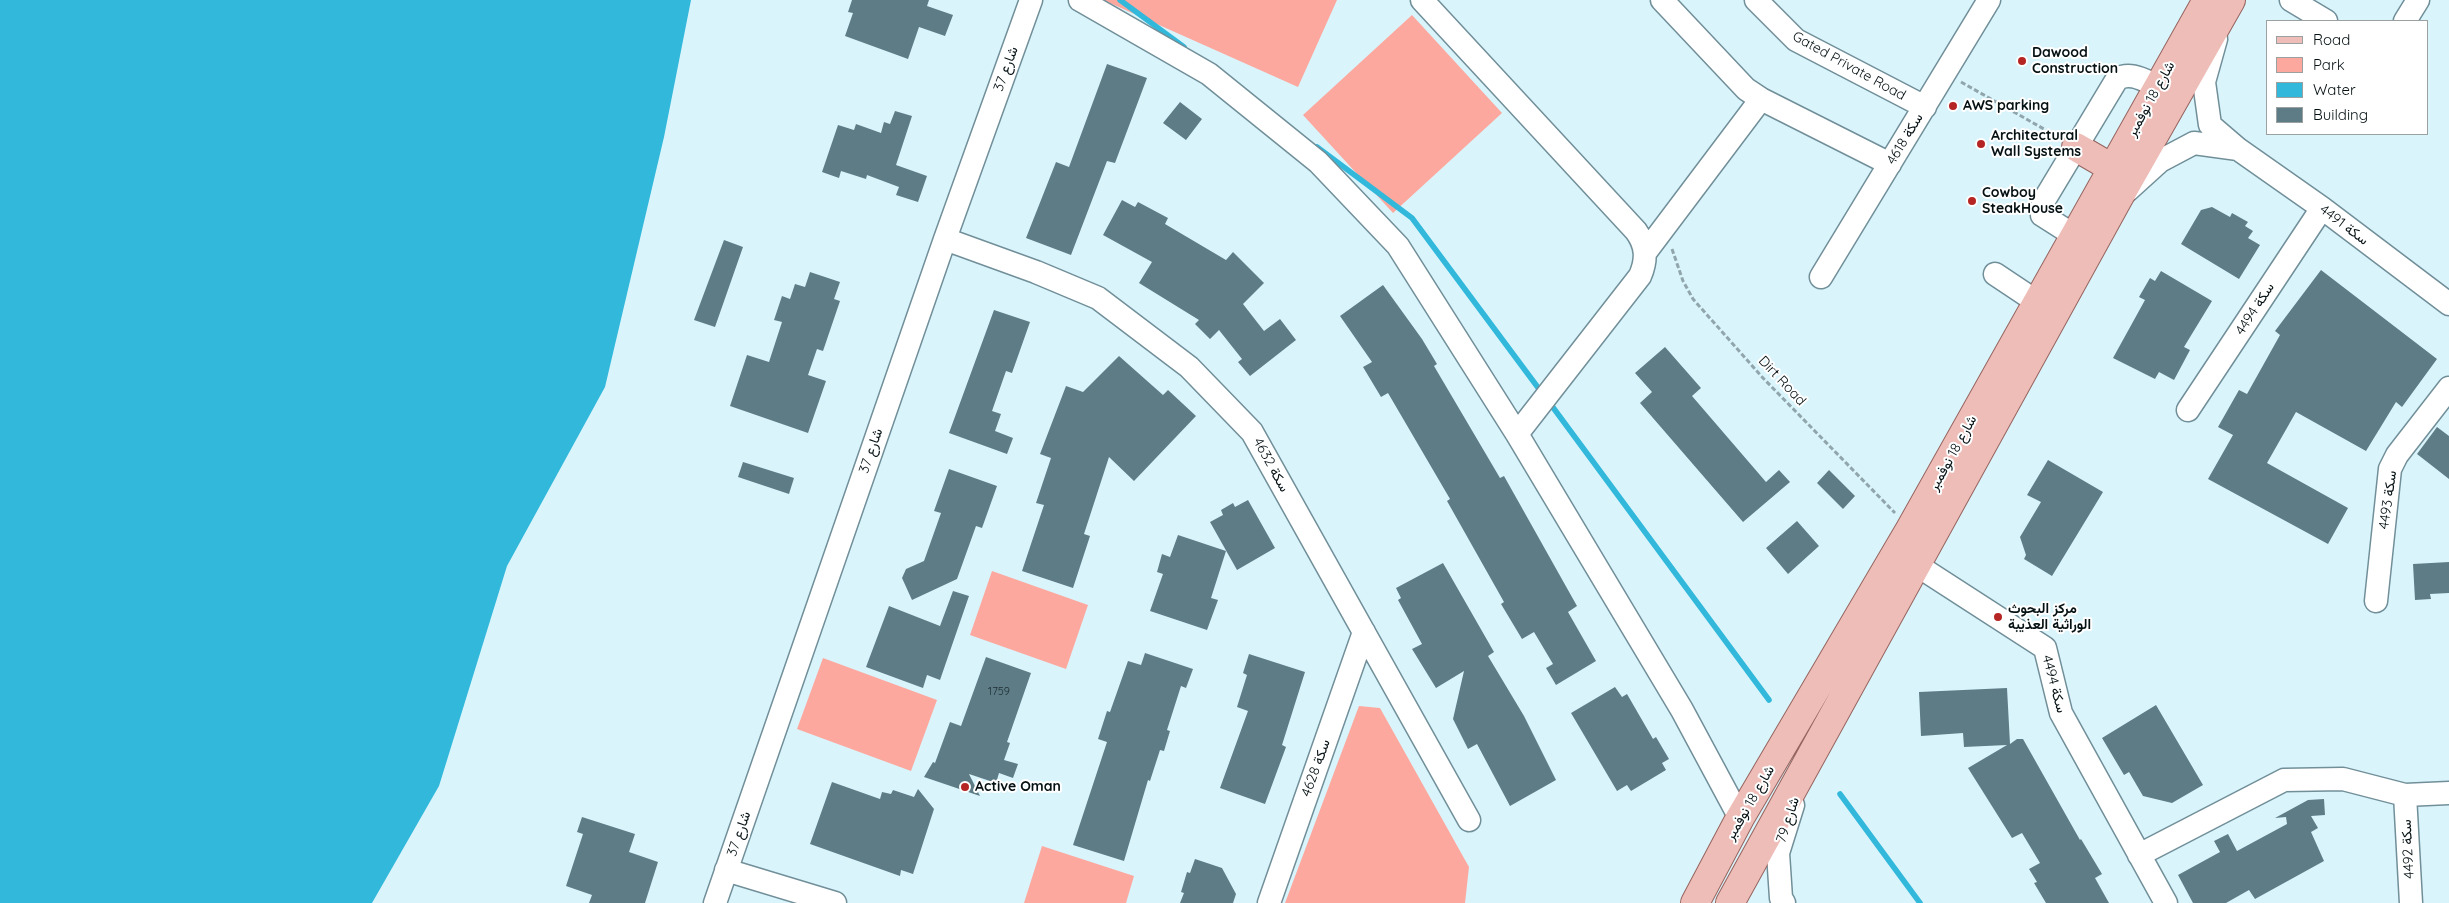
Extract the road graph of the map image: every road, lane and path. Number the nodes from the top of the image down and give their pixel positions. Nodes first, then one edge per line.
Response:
1 (1031, 0) edge
2 (1080, 0) edge
3 (1422, 0) edge
4 (1662, 0) edge
5 (1756, 0) edge
6 (1989, 0) edge
7 (2291, 0) edge
8 (2418, 0) edge
9 (2220, 6) edge
10 (2324, 20) edge
11 (2406, 20) edge
12 (1945, 73) junction
13 (2158, 86) junction
14 (1761, 99) junction
15 (1925, 107) junction
16 (2076, 147) junction
17 (2238, 149) junction
18 (1890, 164) junction
19 (2112, 168) junction
20 (2118, 199) junction
21 (2322, 208) junction
22 (1661, 232) junction
23 (2074, 236) junction
24 (945, 239) junction
25 (1645, 253) junction
26 (1995, 274) dead end
27 (1821, 277) dead end
28 (2037, 302) junction
29 (2449, 304) edge
30 (2449, 388) edge
31 (2188, 410) dead end
32 (1517, 434) junction
33 (1910, 529) junction
34 (1915, 564) junction
35 (2376, 601) dead end
36 (1364, 632) junction
37 (1805, 767) junction
38 (2449, 793) edge
39 (2406, 795) junction
40 (1740, 818) junction
41 (1469, 820) dead end
42 (2139, 855) junction
43 (726, 870) junction
44 (715, 903) edge
45 (835, 903) edge
46 (1268, 903) edge
47 (1695, 903) edge
48 (1730, 903) edge
49 (1784, 903) edge
50 (2166, 903) edge
51 (2410, 903) edge

1 - 24 street, شارع 37
2 - 32 street
3 - 25 street
4 - 14 street
5 - 15 street, Gated Private Road
6 - 12 street, سكة 4618
7 - 10 street
8 - 11 street
9 - 13 main road, شارع 18 نوفمبر
9 - 17 street, سكة 4491
9 - 20 main road, شارع 18 نوفمبر
12 - 15 street, سكة 4618
12 - 16 path
13 - 16 street
13 - 19 main road, شارع 18 نوفمبر
14 - 18 street
14 - 22 street
15 - 18 street, سكة 4618
16 - 19 main road
16 - 23 street
17 - 20 street, سكة 4491
17 - 21 street, سكة 4491
18 - 27 street, سكة 4618
19 - 23 main road, شارع 18 نوفمبر
20 - 34 main road, شارع 18 نوفمبر
21 - 29 street, سكة 4491
21 - 31 street, سكة 4494
22 - 25 street
22 - 33 path, Dirt Road
23 - 28 main road, شارع 18 نوفمبر
24 - 36 street, سكة 4632
24 - 43 street, شارع 37
25 - 32 street
26 - 28 street
28 - 33 main road, شارع 18 نوفمبر
30 - 35 street, سكة 4493
32 - 40 street
33 - 40 main road, شارع 18 نوفمبر
34 - 37 main road, شارع 18 نوفمبر
34 - 42 street, سكة 4494
36 - 41 street, سكة 4632
36 - 46 street, سكة 4628
37 - 48 main road, شارع 18 نوفمبر
37 - 49 street, 79 شارع
38 - 39 street
39 - 42 street
39 - 51 street, سكة 4492
40 - 47 main road, شارع 18 نوفمبر
42 - 50 street, سكة 4494
43 - 44 street, شارع 37
43 - 45 street

